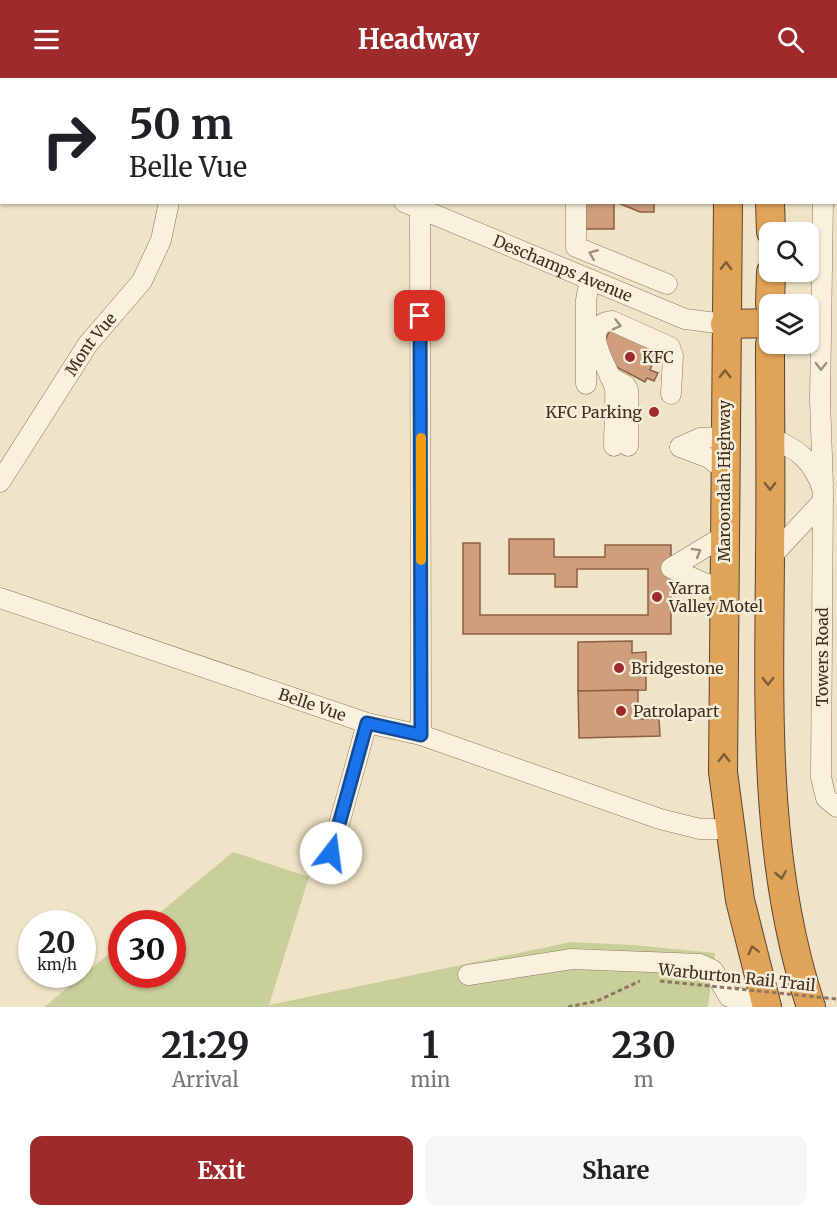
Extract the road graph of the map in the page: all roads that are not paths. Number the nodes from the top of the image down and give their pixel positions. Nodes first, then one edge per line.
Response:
1 (169, 204) edge
2 (576, 204) edge
3 (728, 204) edge
4 (770, 204) edge
5 (823, 204) edge
6 (412, 206) edge
7 (771, 222) edge
8 (830, 267) edge
9 (590, 279) junction
10 (667, 284) dead end
11 (759, 323) edge
12 (725, 324) junction
13 (770, 354) edge
14 (586, 384) dead end
15 (670, 394) dead end
16 (725, 437) junction
17 (770, 438) junction
18 (621, 446) dead end
19 (0, 482) edge
20 (725, 482) junction
21 (823, 496) junction
22 (724, 536) junction
23 (770, 558) junction
24 (723, 588) junction
25 (0, 598) edge
26 (367, 723) junction
27 (421, 735) junction
28 (837, 807) edge
29 (729, 829) junction
30 (331, 853) dead end
31 (468, 975) dead end
32 (766, 1004) edge
33 (811, 1007) edge

1 - 19 street, Mont Vue
10 -> 2 street
12 -> 3 highway, Maroondah Highway
4 - 7 highway
5 - 8 street, Towers Road
6 - 9 street, Deschamps Avenue
6 - 27 street
8 -> 21 street, Towers Road
9 - 12 street, Deschamps Avenue
9 - 14 street
11 - 12 highway
16 -> 12 highway, Maroondah Highway
13 - 17 highway
18 -> 15 street
16 - 20 highway, Maroondah Highway
16 - 20 street
17 - 20 highway
17 - 21 street
17 -> 23 highway
20 - 22 highway, Maroondah Highway
21 - 23 street
21 - 28 street, Towers Road
22 - 24 highway, Maroondah Highway
24 -> 22 street
23 -> 33 highway
29 -> 24 highway, Maroondah Highway
25 - 26 street, Belle Vue
26 - 27 street, Belle Vue
26 - 30 street
27 - 29 street, Belle Vue
32 -> 29 highway, Maroondah Highway
31 - 32 street

